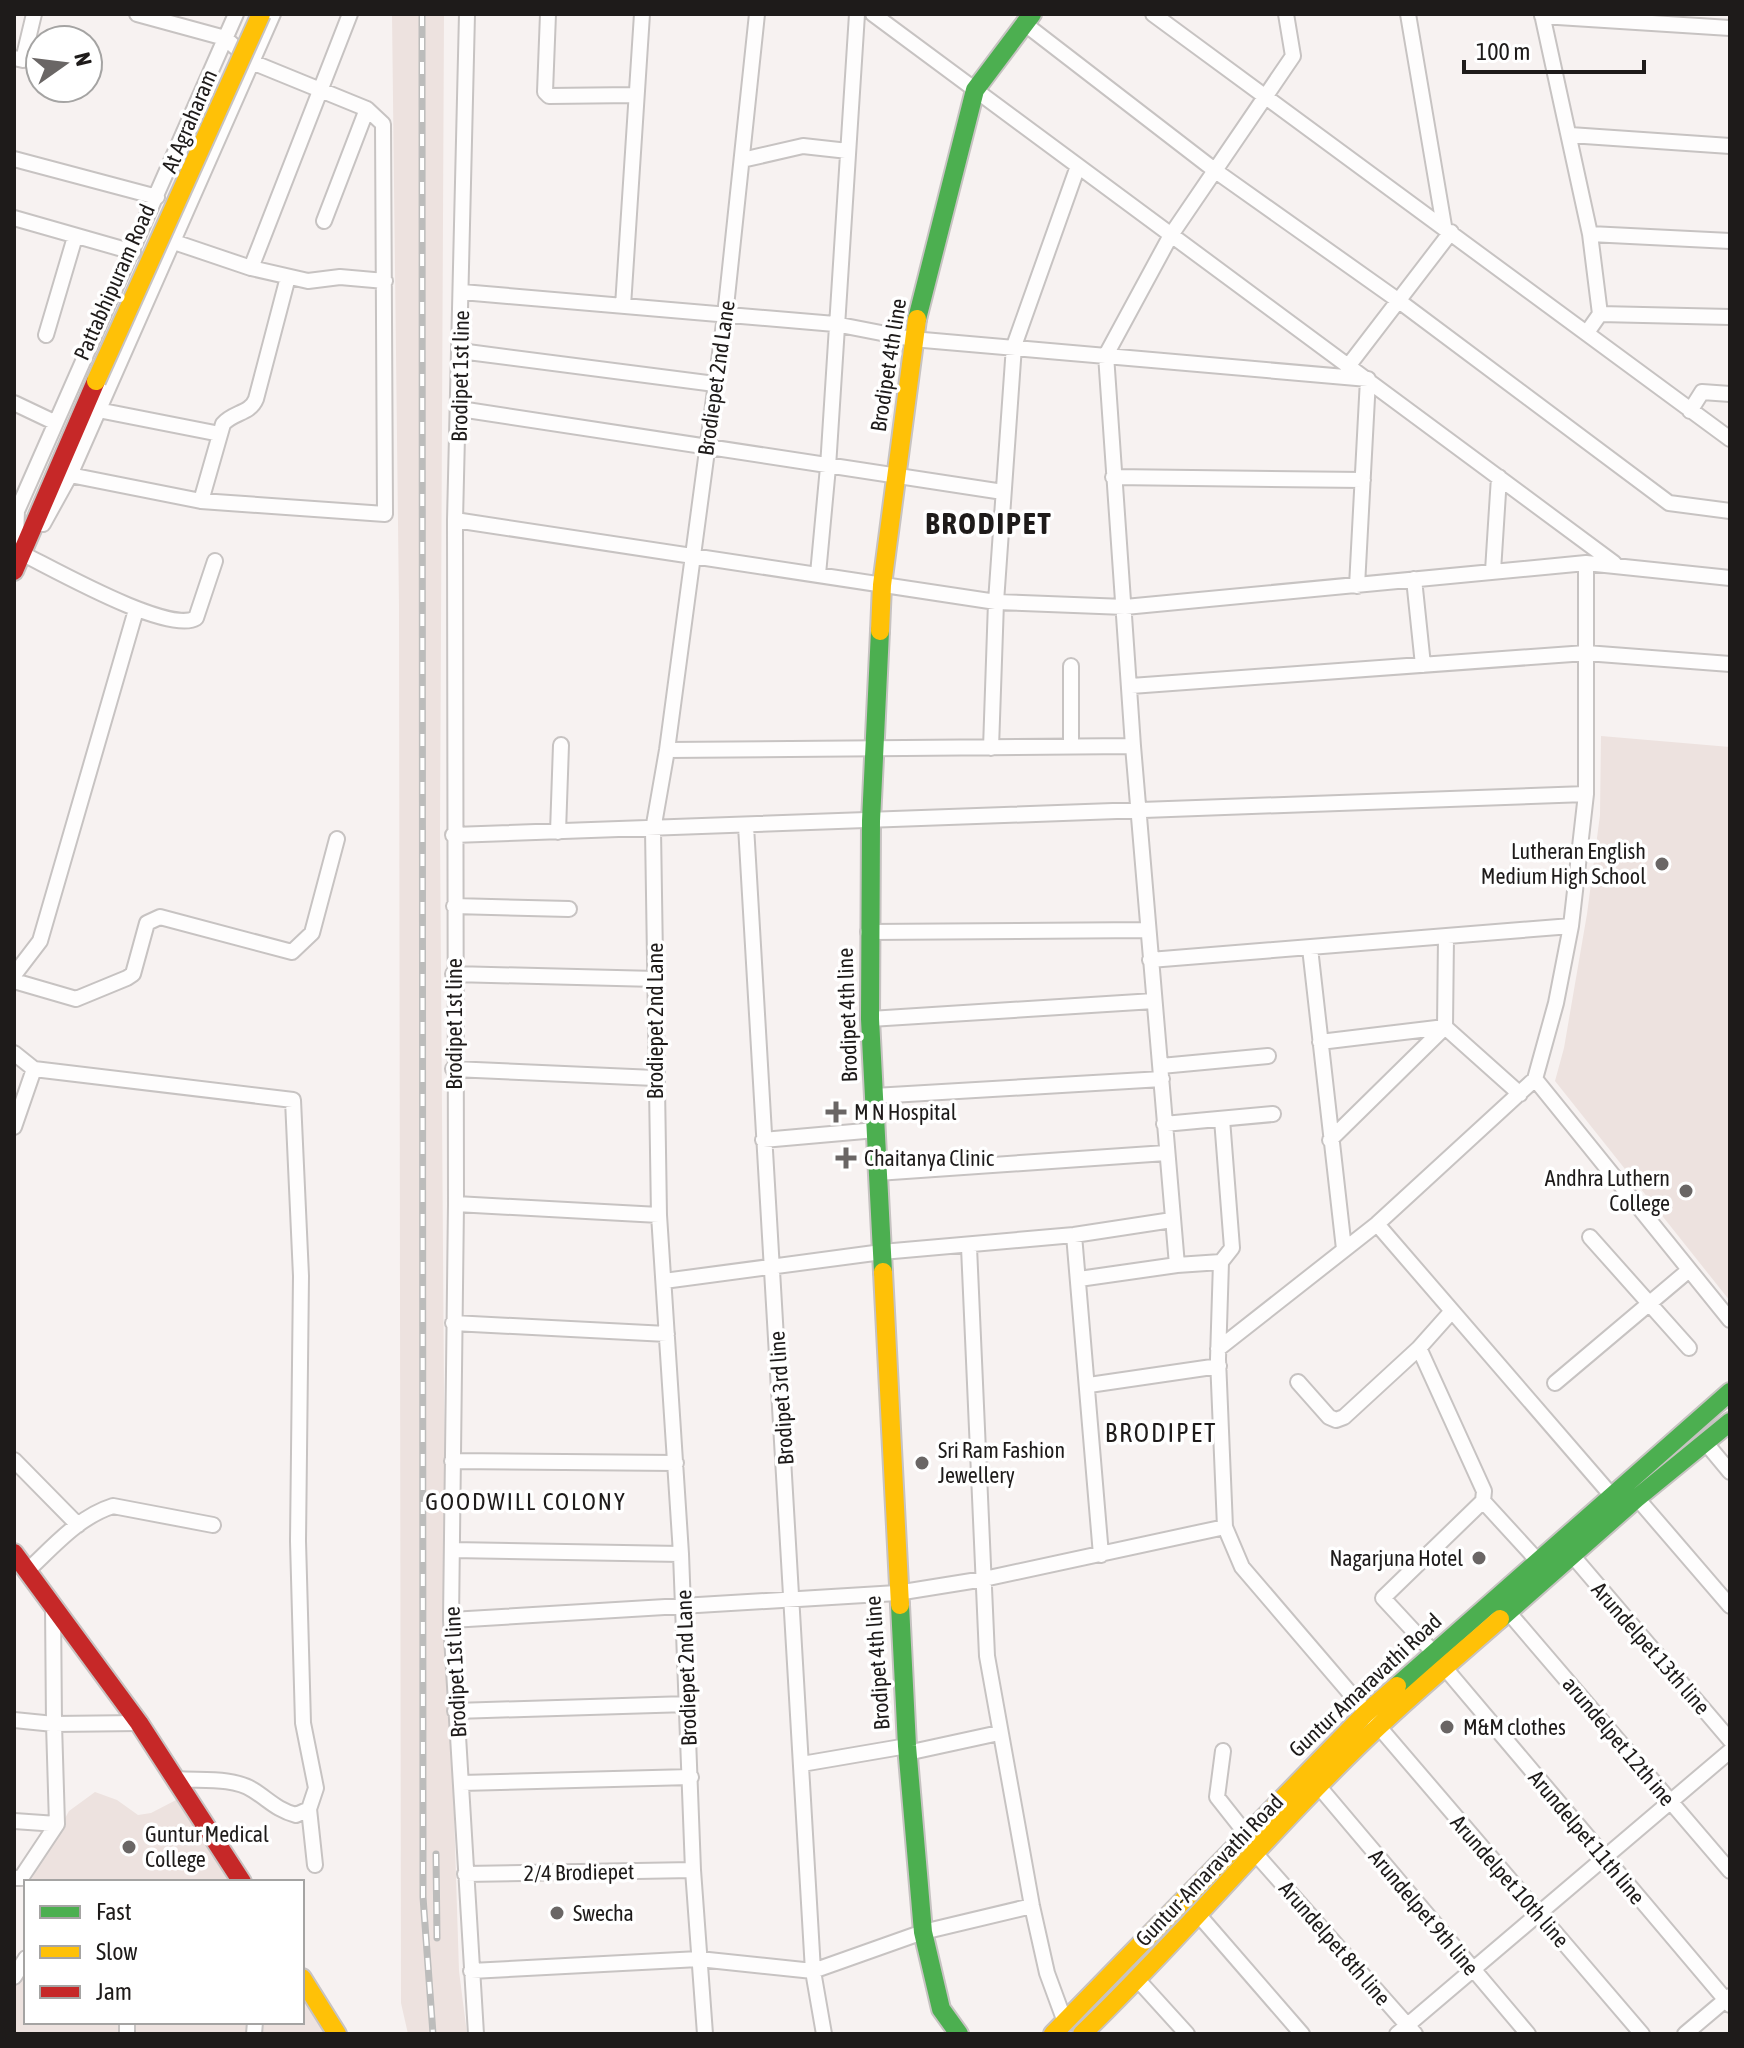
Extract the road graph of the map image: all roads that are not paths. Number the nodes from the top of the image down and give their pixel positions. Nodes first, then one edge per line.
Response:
1 (34, 14) edge
2 (137, 14) edge
3 (236, 14) edge
4 (253, 14) edge
5 (261, 14) edge
6 (273, 14) edge
7 (350, 14) edge
8 (467, 14) edge
9 (548, 14) edge
10 (642, 14) edge
11 (757, 14) edge
12 (857, 14) edge
13 (873, 14) edge
14 (1153, 14) edge
15 (1286, 14) edge
16 (1408, 14) edge
17 (1542, 15) edge
18 (1029, 19) edge
19 (202, 21) edge
20 (1730, 28) edge
21 (225, 38) junction
22 (14, 58) edge
23 (252, 62) junction
24 (975, 90) junction
25 (320, 91) junction
26 (635, 95) junction
27 (1267, 97) junction
28 (367, 109) junction
29 (1570, 135) junction
30 (1730, 146) edge
31 (848, 151) junction
32 (14, 159) edge
33 (742, 160) junction
34 (1078, 166) junction
35 (1217, 172) junction
36 (157, 197) junction
37 (14, 218) edge
38 (324, 221) dead end
39 (1448, 229) junction
40 (1590, 234) junction
41 (1171, 235) junction
42 (75, 237) junction
43 (1730, 241) edge
44 (174, 242) junction
45 (133, 252) junction
46 (251, 268) junction
47 (288, 277) junction
48 (385, 281) junction
49 (462, 292) junction
50 (1399, 301) junction
51 (623, 306) junction
52 (1600, 314) junction
53 (725, 316) junction
54 (1730, 317) edge
55 (835, 324) junction
56 (1588, 331) junction
57 (46, 335) dead end
58 (912, 339) junction
59 (1014, 346) junction
60 (460, 351) junction
61 (1106, 355) junction
62 (1349, 365) junction
63 (93, 379) junction
64 (1368, 379) junction
65 (715, 384) junction
66 (1730, 394) edge
67 (14, 403) edge
68 (460, 409) junction
69 (98, 410) junction
70 (1690, 411) junction
71 (54, 422) junction
72 (220, 434) junction
73 (1730, 439) edge
74 (706, 446) junction
75 (828, 467) junction
76 (70, 475) junction
77 (896, 475) junction
78 (1113, 477) junction
79 (1499, 477) junction
80 (1363, 480) junction
81 (1003, 492) junction
82 (201, 501) junction
83 (15, 510) edge
84 (1730, 511) edge
85 (455, 520) junction
86 (18, 548) edge
87 (694, 554) junction
88 (215, 561) dead end
89 (1586, 563) junction
90 (1614, 563) junction
91 (1493, 571) junction
92 (818, 574) junction
93 (1730, 578) edge
94 (1414, 579) junction
95 (882, 585) junction
96 (1357, 586) junction
97 (996, 602) junction
98 (1125, 607) junction
99 (136, 610) junction
100 (1586, 653) junction
101 (1730, 664) edge
102 (1423, 665) junction
103 (1071, 666) dead end
104 (1131, 686) junction
105 (1071, 744) junction
106 (561, 745) dead end
107 (1133, 746) junction
108 (991, 748) junction
109 (875, 749) junction
110 (667, 750) junction
111 (1586, 794) junction
112 (1139, 811) junction
113 (871, 821) junction
114 (746, 826) junction
115 (653, 830) junction
116 (558, 832) junction
117 (453, 835) junction
118 (337, 839) dead end
119 (454, 906) junction
120 (569, 909) dead end
121 (1571, 926) junction
122 (1148, 930) junction
123 (868, 932) junction
124 (1446, 937) junction
125 (1310, 948) junction
126 (1150, 960) junction
127 (453, 974) junction
128 (14, 978) edge
129 (656, 979) junction
130 (1154, 1001) junction
131 (870, 1019) junction
132 (1445, 1027) junction
133 (1320, 1042) junction
134 (14, 1053) edge
135 (1268, 1056) dead end
136 (34, 1069) junction
137 (453, 1069) junction
138 (1161, 1073) junction
139 (655, 1078) junction
140 (1535, 1079) junction
141 (1520, 1094) junction
142 (874, 1096) junction
143 (1273, 1114) dead end
144 (1222, 1119) junction
145 (1164, 1124) junction
146 (14, 1127) edge
147 (876, 1130) junction
148 (763, 1140) junction
149 (1330, 1140) junction
150 (1166, 1153) junction
151 (877, 1173) junction
152 (456, 1204) junction
153 (659, 1215) junction
154 (1172, 1220) junction
155 (1377, 1224) junction
156 (1074, 1235) junction
157 (1590, 1237) dead end
158 (969, 1247) junction
159 (1344, 1249) junction
160 (882, 1252) junction
161 (1221, 1262) junction
162 (1177, 1265) junction
163 (772, 1267) junction
164 (1689, 1270) junction
165 (1079, 1279) junction
166 (664, 1281) junction
167 (1650, 1302) junction
168 (1452, 1311) junction
169 (1730, 1320) edge
170 (453, 1323) junction
171 (667, 1334) junction
172 (1419, 1348) junction
173 (1689, 1348) dead end
174 (1218, 1349) junction
175 (1219, 1366) junction
176 (1298, 1382) dead end
177 (1555, 1383) dead end
178 (1089, 1385) junction
179 (1730, 1392) edge
180 (1730, 1422) edge
181 (1705, 1442) junction
182 (14, 1460) edge
183 (452, 1461) junction
184 (676, 1463) junction
185 (1730, 1472) edge
186 (1612, 1496) junction
187 (1637, 1498) junction
188 (1483, 1501) junction
189 (78, 1525) junction
190 (213, 1525) dead end
191 (1225, 1527) junction
192 (452, 1550) junction
193 (14, 1553) edge
194 (681, 1554) junction
195 (1101, 1555) junction
196 (1572, 1555) junction
197 (1537, 1560) junction
198 (27, 1571) junction
199 (984, 1579) junction
200 (897, 1593) junction
201 (793, 1599) junction
202 (1501, 1604) junction
203 (53, 1606) junction
204 (684, 1606) junction
205 (1730, 1606) edge
206 (451, 1620) junction
207 (1440, 1660) junction
208 (688, 1704) junction
209 (455, 1711) junction
210 (14, 1720) edge
211 (1371, 1721) junction
212 (139, 1723) junction
213 (54, 1724) junction
214 (999, 1733) junction
215 (1730, 1740) edge
216 (907, 1749) junction
217 (1223, 1751) dead end
218 (1730, 1751) edge
219 (802, 1764) junction
220 (691, 1777) junction
221 (177, 1779) junction
222 (461, 1783) junction
223 (1321, 1789) junction
224 (1670, 1801) junction
225 (309, 1809) junction
226 (14, 1821) edge
227 (57, 1824) junction
228 (1247, 1835) junction
229 (1255, 1853) junction
230 (1604, 1857) junction
231 (315, 1865) dead end
232 (693, 1870) junction
233 (1730, 1871) edge
234 (465, 1874) junction
235 (20, 1879) edge
236 (241, 1880) edge
237 (1032, 1906) junction
238 (1197, 1913) junction
239 (1539, 1913) junction
240 (923, 1932) junction
241 (699, 1959) junction
242 (21, 1962) edge
243 (1472, 1970) junction
244 (471, 1971) junction
245 (813, 1971) junction
246 (14, 1977) edge
247 (1138, 1980) junction
248 (304, 1985) edge
249 (1728, 2000) edge
250 (1059, 2028) edge
251 (1406, 2031) edge
252 (337, 2034) edge
253 (476, 2034) edge
254 (705, 2034) edge
255 (824, 2034) edge
256 (959, 2034) edge
257 (1082, 2034) edge
258 (1187, 2034) edge
259 (1302, 2034) edge
260 (1528, 2034) edge
261 (1642, 2034) edge
262 (1685, 2034) edge

1 - 22 street
2 - 19 street
3 - 21 street, At Agraharam
4 - 63 street, Pattabhipuram Road
5 - 63 street, Pattabhipuram Road, bridge
6 - 23 street
7 - 25 street
8 - 49 street, Brodipet 1st line
9 - 26 street
10 - 26 street
11 - 33 street, Brodiepet 2nd Lane
12 - 31 street
13 - 24 street
14 - 27 street
15 - 27 street
16 - 39 street
17 - 20 street
17 - 29 street
18 - 24 street, Brodipet 4th line
18 - 35 street
19 - 21 street
21 - 23 street
21 - 36 street, At Agraharam
23 - 25 street
23 - 44 street
24 - 34 street
24 - 58 street, Brodipet 4th line
25 - 28 street
25 - 46 street
26 - 51 street
27 - 35 street
27 - 39 street
28 - 38 street
28 - 48 street
29 - 30 street
29 - 40 street
31 - 33 street
31 - 55 street
32 - 36 street
33 - 53 street, Brodiepet 2nd Lane
34 - 41 street
34 - 59 street
35 - 41 street
35 - 50 street
36 - 45 street, At Agraharam
37 - 42 street
39 - 50 street
39 - 56 street
40 - 43 street
40 - 52 street
41 - 61 street
41 - 62 street
42 - 45 street
42 - 57 street
44 - 46 street
44 - 69 street
45 - 71 street, At Agraharam
46 - 47 street
47 - 48 street
47 - 72 street
48 - 82 street
49 - 51 street
49 - 60 street, Brodipet 1st line
50 - 62 street
50 - 84 street
51 - 53 street
52 - 54 street
52 - 56 street
53 - 55 street
53 - 65 street, Brodiepet 2nd Lane
55 - 58 street
55 - 75 street
56 - 70 street
58 - 59 street
58 - 77 street, Brodipet 4th line
59 - 61 street
59 - 81 street
60 - 65 street
60 - 68 street, Brodipet 1st line
61 - 64 street
61 - 78 street
62 - 64 street
63 - 86 street, Pattabhipuram Road
64 - 79 street
64 - 80 street
65 - 74 street, Brodiepet 2nd Lane
66 - 70 street
67 - 71 street
68 - 74 street
68 - 85 street, Brodipet 1st line
69 - 72 street
69 - 76 street
70 - 73 street
71 - 83 street, At Agraharam
72 - 82 street
74 - 75 street
74 - 87 street, Brodiepet 2nd Lane
75 - 77 street
75 - 92 street
76 - 82 street
76 - 86 street
77 - 81 street
77 - 95 street, Brodipet 4th line
78 - 80 street
78 - 98 street
79 - 90 street
79 - 91 street
80 - 96 street
81 - 97 street
83 - 86 street, At Agraharam
85 - 87 street
85 - 117 street, Brodipet 1st line
86 - 99 street
87 - 92 street
87 - 110 street, Brodiepet 2nd Lane
88 - 99 street
89 - 90 street
89 - 91 street
89 - 100 street
90 - 93 street
91 - 94 street
92 - 95 street
94 - 96 street
94 - 102 street
95 - 97 street
95 - 109 street, Brodipet 4th line
96 - 98 street
97 - 98 street
97 - 108 street
98 - 104 street
99 - 128 street
100 - 101 street
100 - 102 street
100 - 111 street
102 - 104 street
103 - 105 street
104 - 107 street
105 - 107 street
105 - 108 street
106 - 116 street
107 - 112 street
108 - 109 street
109 - 110 street
109 - 113 street, Brodipet 4th line
110 - 115 street, Brodiepet 2nd Lane
111 - 112 street
111 - 121 street
112 - 113 street
112 - 122 street
113 - 114 street
113 - 123 street, Brodipet 4th line
114 - 115 street
114 - 148 street, Brodipet 3rd line
115 - 116 street
115 - 129 street, Brodiepet 2nd Lane
116 - 117 street
117 - 119 street, Brodipet 1st line
118 - 128 street
119 - 120 street
119 - 127 street, Brodipet 1st line
121 - 124 street
121 - 140 street
122 - 123 street
122 - 126 street
123 - 131 street, Brodipet 4th line
124 - 125 street
124 - 132 street
125 - 126 street
125 - 133 street
126 - 130 street
127 - 129 street
127 - 137 street, Brodipet 1st line
129 - 139 street, Brodiepet 2nd Lane
130 - 131 street
130 - 138 street
131 - 142 street, Brodipet 4th line
132 - 133 street
132 - 141 street
132 - 149 street
133 - 149 street
134 - 136 street
135 - 138 street
136 - 146 street
136 - 225 street
137 - 139 street
137 - 152 street, Brodipet 1st line
138 - 142 street
138 - 145 street
139 - 153 street, Brodiepet 2nd Lane
140 - 141 street
140 - 164 street
141 - 155 street
142 - 147 street, Brodipet 4th line
143 - 144 street
144 - 145 street
144 - 161 street
145 - 150 street
147 - 148 street
147 - 151 street, Brodipet 4th line
148 - 163 street, Brodipet 3rd line
149 - 159 street
150 - 151 street
150 - 154 street
151 - 160 street, Brodipet 4th line
152 - 153 street
152 - 170 street, Brodipet 1st line
153 - 166 street, Brodiepet 2nd Lane
154 - 156 street
154 - 162 street
155 - 159 street
155 - 168 street
156 - 158 street
156 - 165 street
157 - 167 street
158 - 160 street
158 - 199 street
159 - 174 street
160 - 163 street
160 - 200 street, Brodipet 4th line
161 - 162 street
161 - 174 street
162 - 165 street
163 - 166 street
163 - 201 street, Brodipet 3rd line
164 - 167 street
164 - 169 street
165 - 178 street
166 - 171 street, Brodiepet 2nd Lane
167 - 173 street
167 - 177 street
168 - 172 street
168 - 186 street
170 - 171 street
170 - 183 street, Brodipet 1st line
171 - 184 street, Brodiepet 2nd Lane
172 - 176 street
172 - 188 street
174 - 175 street
175 - 178 street
175 - 191 street
178 - 195 street
179 - 186 street, Guntur Amaravathi Road
180 - 181 street
181 - 185 street
181 - 187 street
182 - 189 street
183 - 184 street
183 - 192 street, Brodipet 1st line
184 - 194 street, Brodiepet 2nd Lane
186 - 197 street, Guntur Amaravathi Road
187 - 196 street
187 - 205 street
188 - 197 street
188 - 207 street, Arundelpet 11th line
189 - 190 street
189 - 198 street
191 - 195 street
191 - 211 street, Arundelpet 10th line
192 - 194 street
192 - 206 street, Brodipet 1st line
193 - 198 street
194 - 204 street, Brodiepet 2nd Lane
195 - 199 street
196 - 202 street
196 - 215 street, Arundelpet 13th line
197 - 202 street, Guntur Amaravathi Road
198 - 203 street
199 - 200 street
199 - 214 street
200 - 201 street
200 - 216 street, Brodipet 4th line
201 - 204 street
201 - 219 street, Brodipet 3rd line
202 - 207 street, Guntur Amaravathi Road
202 - 224 street, arundelpet 12th ine
203 - 212 street
203 - 213 street
204 - 206 street
204 - 208 street, Brodiepet 2nd Lane
206 - 209 street, Brodipet 1st line
207 - 211 street, Guntur Amaravathi Road
207 - 230 street, Arundelpet 11th line
208 - 209 street
208 - 220 street, Brodiepet 2nd Lane
209 - 222 street, Brodipet 1st line
210 - 213 street
211 - 223 street, Guntur-Amaravathi Road
211 - 228 street, Guntur Amaravathi Road
211 - 239 street, Arundelpet 10th line
212 - 213 street
212 - 221 street
213 - 227 street
214 - 216 street
214 - 237 street
216 - 219 street
216 - 240 street, Brodipet 4th line
217 - 228 street
218 - 224 street
219 - 245 street, Brodipet 3rd line
220 - 222 street
220 - 232 street, Brodiepet 2nd Lane
221 - 225 street
221 - 236 street
222 - 234 street, Brodipet 1st line
223 - 229 street, Guntur-Amaravathi Road
223 - 243 street, Arundelpet 9th line
224 - 230 street
224 - 233 street, arundelpet 12th ine
225 - 231 street
226 - 227 street
227 - 235 street
228 - 250 street, Guntur Amaravathi Road
229 - 238 street, Guntur-Amaravathi Road
229 - 251 street, Arundelpet 8th line
230 - 239 street
230 - 249 street, Arundelpet 11th line
232 - 234 street, 2/4 Brodiepet
232 - 241 street, Brodiepet 2nd Lane
234 - 244 street, Brodipet 1st line
237 - 240 street
237 - 250 street
238 - 247 street, Guntur-Amaravathi Road
238 - 259 street
239 - 243 street
239 - 261 street, Arundelpet 10th line
240 - 245 street
240 - 256 street, Brodipet 4th line
241 - 244 street
241 - 245 street
241 - 254 street, Brodiepet 2nd Lane
242 - 246 street
243 - 251 street
243 - 260 street, Arundelpet 9th line
244 - 253 street, Brodipet 1st line
245 - 255 street, Brodipet 3rd line
247 - 257 street, Guntur-Amaravathi Road
247 - 258 street
248 - 252 street
249 - 262 street

